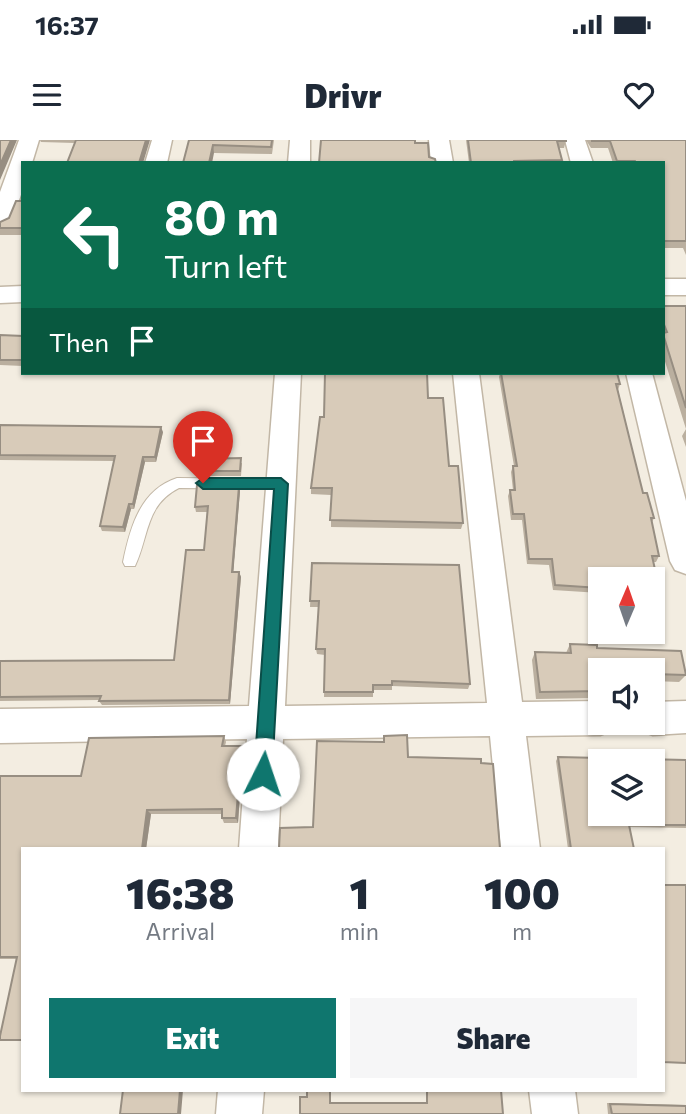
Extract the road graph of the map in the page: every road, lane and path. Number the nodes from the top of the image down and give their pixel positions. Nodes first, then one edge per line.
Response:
1 (29, 140) edge
2 (162, 140) edge
3 (300, 140) edge
4 (439, 140) edge
5 (575, 140) edge
6 (157, 161) edge
7 (299, 161) edge
8 (442, 161) edge
9 (581, 161) edge
10 (13, 167) edge
11 (0, 223) edge
12 (665, 287) edge
13 (686, 287) edge
14 (21, 294) edge
15 (0, 295) edge
16 (288, 375) edge
17 (466, 375) edge
18 (640, 375) edge
19 (281, 484) junction
20 (686, 561) edge
21 (130, 562) dead end
22 (588, 718) edge
23 (665, 718) edge
24 (686, 718) edge
25 (504, 719) junction
26 (266, 724) junction
27 (0, 726) edge
28 (258, 847) edge
29 (521, 847) edge
30 (241, 1092) edge
31 (552, 1092) edge
32 (239, 1114) edge
33 (555, 1114) edge

1 - 10 street
2 - 6 street
3 - 7 street
4 - 8 street
5 - 9 street
10 - 11 street
12 - 13 street
14 - 15 street
16 - 19 street
17 - 25 street
18 - 20 street
19 - 21 lane
19 - 26 street
22 - 25 street
23 - 24 street
25 - 26 street
25 - 29 street
26 - 27 street
26 - 28 street
30 - 32 street
31 - 33 street

